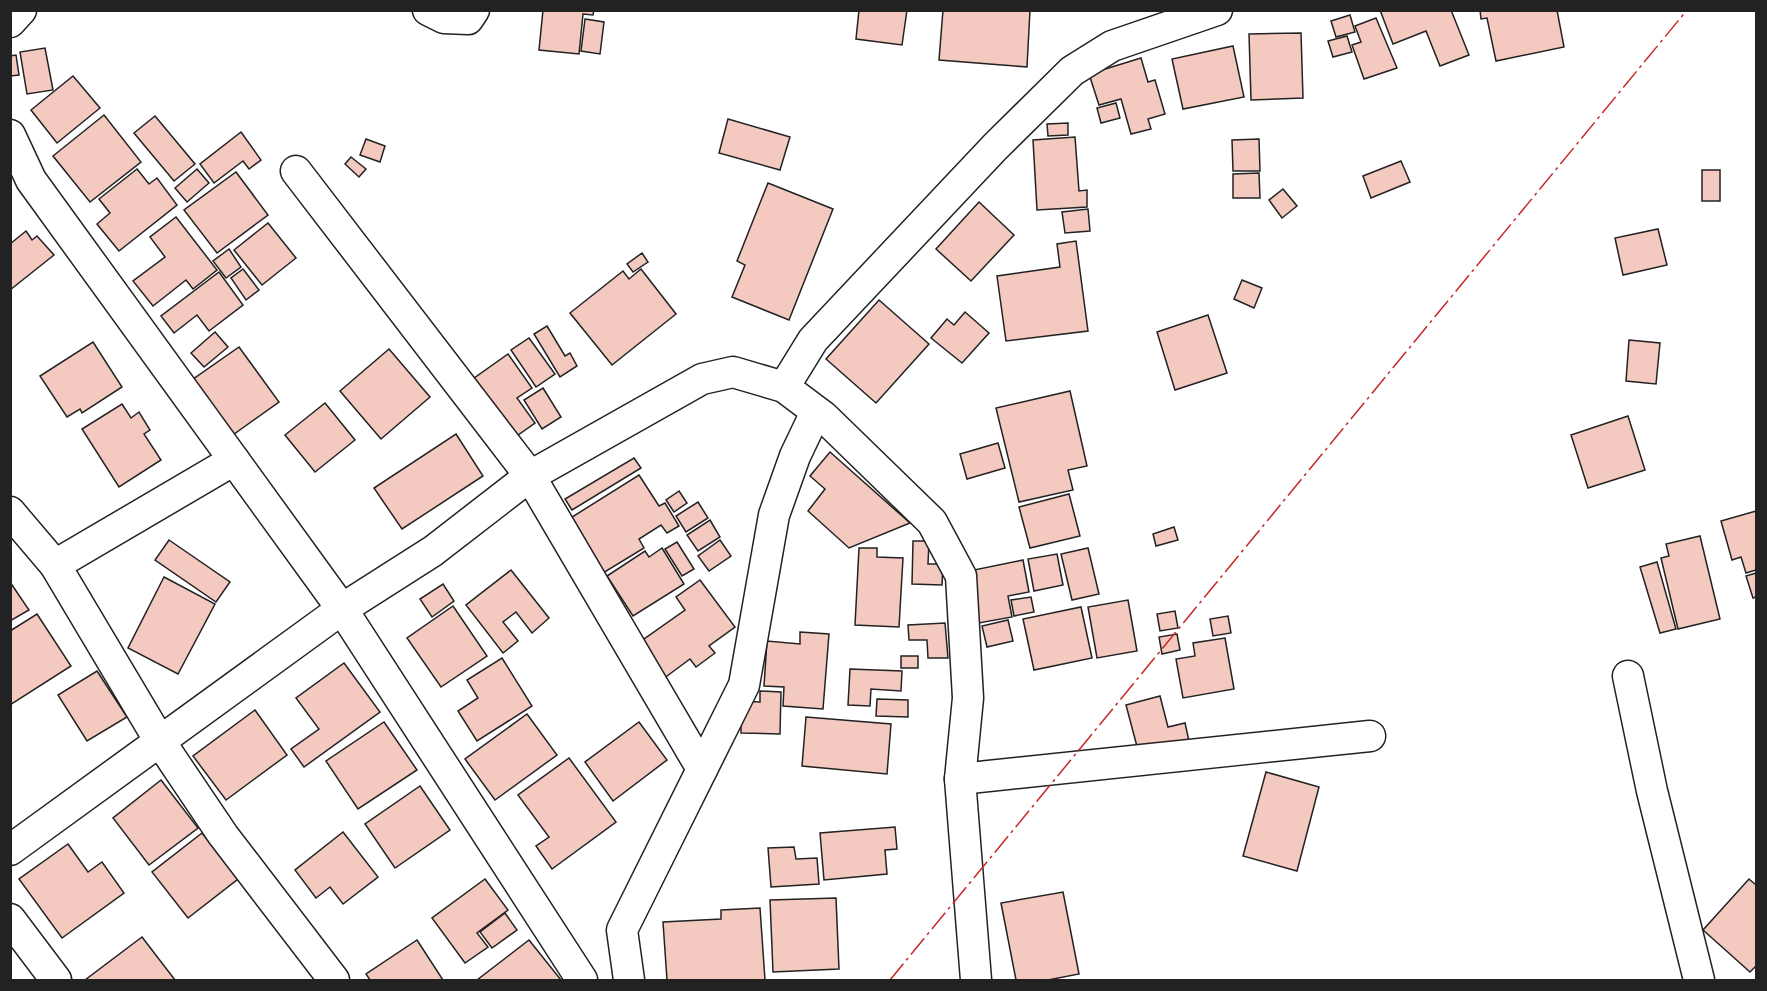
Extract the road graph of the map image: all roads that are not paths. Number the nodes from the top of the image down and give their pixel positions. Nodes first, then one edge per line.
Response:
1 (21, 10) edge
2 (428, 10) edge
3 (474, 10) edge
4 (1217, 10) edge
5 (10, 22) edge
6 (10, 135) edge
7 (296, 171) dead end
8 (784, 387) junction
9 (816, 412) junction
10 (234, 460) junction
11 (530, 476) junction
12 (10, 512) edge
13 (55, 565) junction
14 (342, 609) junction
15 (1629, 676) dead end
16 (1370, 736) dead end
17 (161, 743) junction
18 (702, 769) junction
19 (960, 779) junction
20 (10, 850) edge
21 (10, 919) edge
22 (56, 981) edge
23 (334, 981) edge
24 (582, 981) edge
25 (629, 981) edge
26 (976, 981) edge
27 (1699, 981) edge

1 - 5 street
2 - 3 street
4 - 8 street
6 - 10 street
7 - 11 street
8 - 9 street
8 - 11 street
9 - 18 street
9 - 19 street
10 - 13 street
10 - 14 street
11 - 14 street
11 - 18 street
12 - 13 street
13 - 17 street
14 - 17 street
14 - 24 street
15 - 27 street
16 - 19 street
17 - 20 street
17 - 23 street
18 - 25 street
19 - 26 street
21 - 22 street

